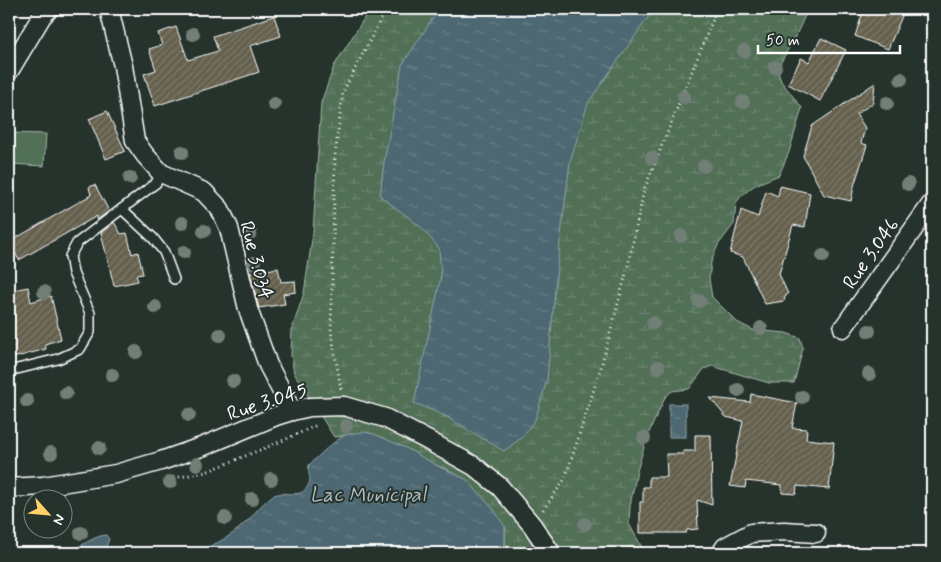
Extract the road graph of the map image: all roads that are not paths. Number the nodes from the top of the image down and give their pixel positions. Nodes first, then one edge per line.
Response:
1 (49, 9) edge
2 (109, 9) edge
3 (9, 70) edge
4 (161, 173) junction
5 (932, 203) edge
6 (122, 209) junction
7 (174, 279) dead end
8 (844, 328) dead end
9 (9, 371) edge
10 (292, 411) junction
11 (9, 488) edge
12 (816, 532) dead end
13 (551, 553) edge
14 (721, 553) edge

1 - 3 street
2 - 4 street, Rue 3.034
4 - 6 lane
4 - 10 street, Rue 3.034
5 - 8 street, Rue 3.046
6 - 7 lane
6 - 9 lane
10 - 11 street, Rue 3.045
10 - 13 street, Rue 3.045
12 - 14 street

